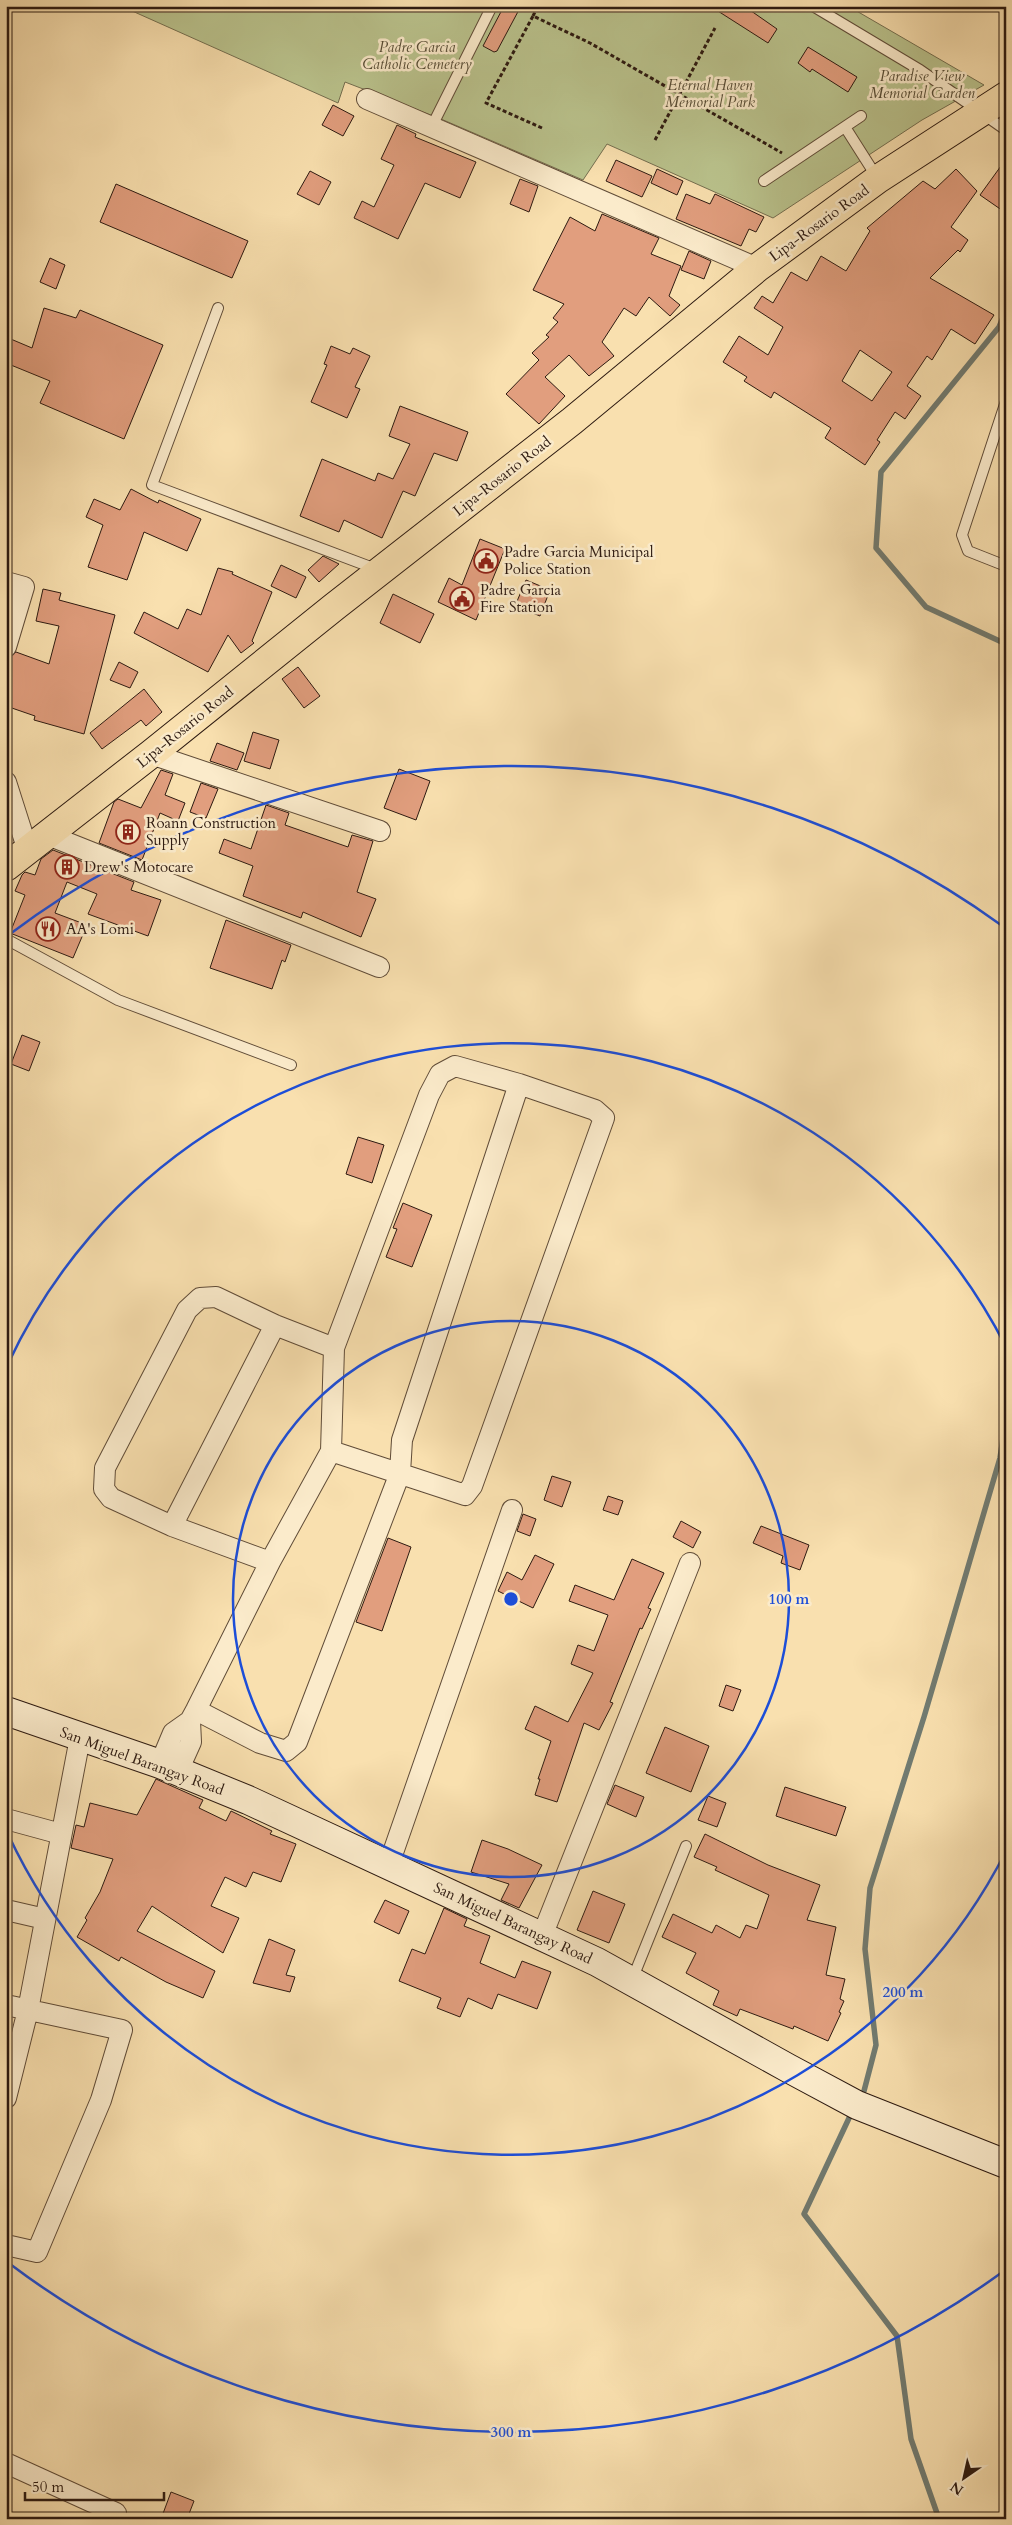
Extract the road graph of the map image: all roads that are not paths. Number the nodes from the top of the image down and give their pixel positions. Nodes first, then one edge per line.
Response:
1 (492, 6) edge
2 (812, 6) edge
3 (1006, 96) edge
4 (367, 99) dead end
5 (981, 112) junction
6 (861, 116) dead end
7 (845, 127) junction
8 (431, 128) junction
9 (1006, 130) edge
10 (878, 179) junction
11 (764, 181) dead end
12 (757, 268) junction
13 (218, 308) dead end
14 (1006, 400) edge
15 (1006, 566) edge
16 (380, 571) junction
17 (6, 582) edge
18 (6, 647) edge
19 (151, 754) junction
20 (6, 782) edge
21 (380, 831) dead end
22 (38, 843) junction
23 (6, 867) edge
24 (6, 939) edge
25 (378, 967) dead end
26 (291, 1065) dead end
27 (519, 1084) junction
28 (275, 1325) junction
29 (334, 1348) junction
30 (331, 1451) junction
31 (400, 1473) junction
32 (512, 1510) dead end
33 (172, 1526) junction
34 (270, 1562) junction
35 (690, 1563) dead end
36 (6, 1712) edge
37 (193, 1715) junction
38 (80, 1738) junction
39 (169, 1767) junction
40 (6, 1819) edge
41 (61, 1834) junction
42 (686, 1846) dead end
43 (389, 1864) junction
44 (6, 1910) edge
45 (45, 1919) junction
46 (542, 1936) junction
47 (632, 1980) junction
48 (6, 2005) edge
49 (28, 2010) junction
50 (6, 2098) edge
51 (1006, 2164) edge
52 (6, 2245) edge
53 (6, 2463) edge
54 (116, 2513) dead end

1 - 8 lane
2 - 5 lane
3 - 5 main road, Lipa-Rosario Road
4 - 8 street
5 - 9 lane
5 - 10 main road, Lipa-Rosario Road
6 - 7 lane
7 - 10 lane
7 - 11 lane
8 - 12 street
10 - 12 main road, Lipa-Rosario Road
12 - 16 main road, Lipa-Rosario Road
13 - 16 lane
14 - 15 lane
16 - 19 main road, Lipa-Rosario Road
17 - 18 street
19 - 21 street
19 - 22 main road, Lipa-Rosario Road
20 - 22 street
22 - 23 main road, Lipa-Rosario Road
22 - 25 street
24 - 26 lane
27 - 29 street
27 - 31 street
27 - 31 street
28 - 29 street
28 - 33 street
28 - 33 street
29 - 30 street
30 - 31 street
30 - 34 street
31 - 37 street
32 - 43 street
33 - 34 street
34 - 37 street
35 - 46 street
36 - 38 street, San Miguel Barangay Road
37 - 39 street
38 - 39 street, San Miguel Barangay Road
38 - 41 street
39 - 43 street, San Miguel Barangay Road
40 - 41 street
41 - 45 street
42 - 47 lane
43 - 46 street, San Miguel Barangay Road
44 - 45 street
45 - 49 street
46 - 47 street, San Miguel Barangay Road
47 - 51 street, San Miguel Barangay Road
48 - 49 street
49 - 50 street
49 - 52 street
53 - 54 street

